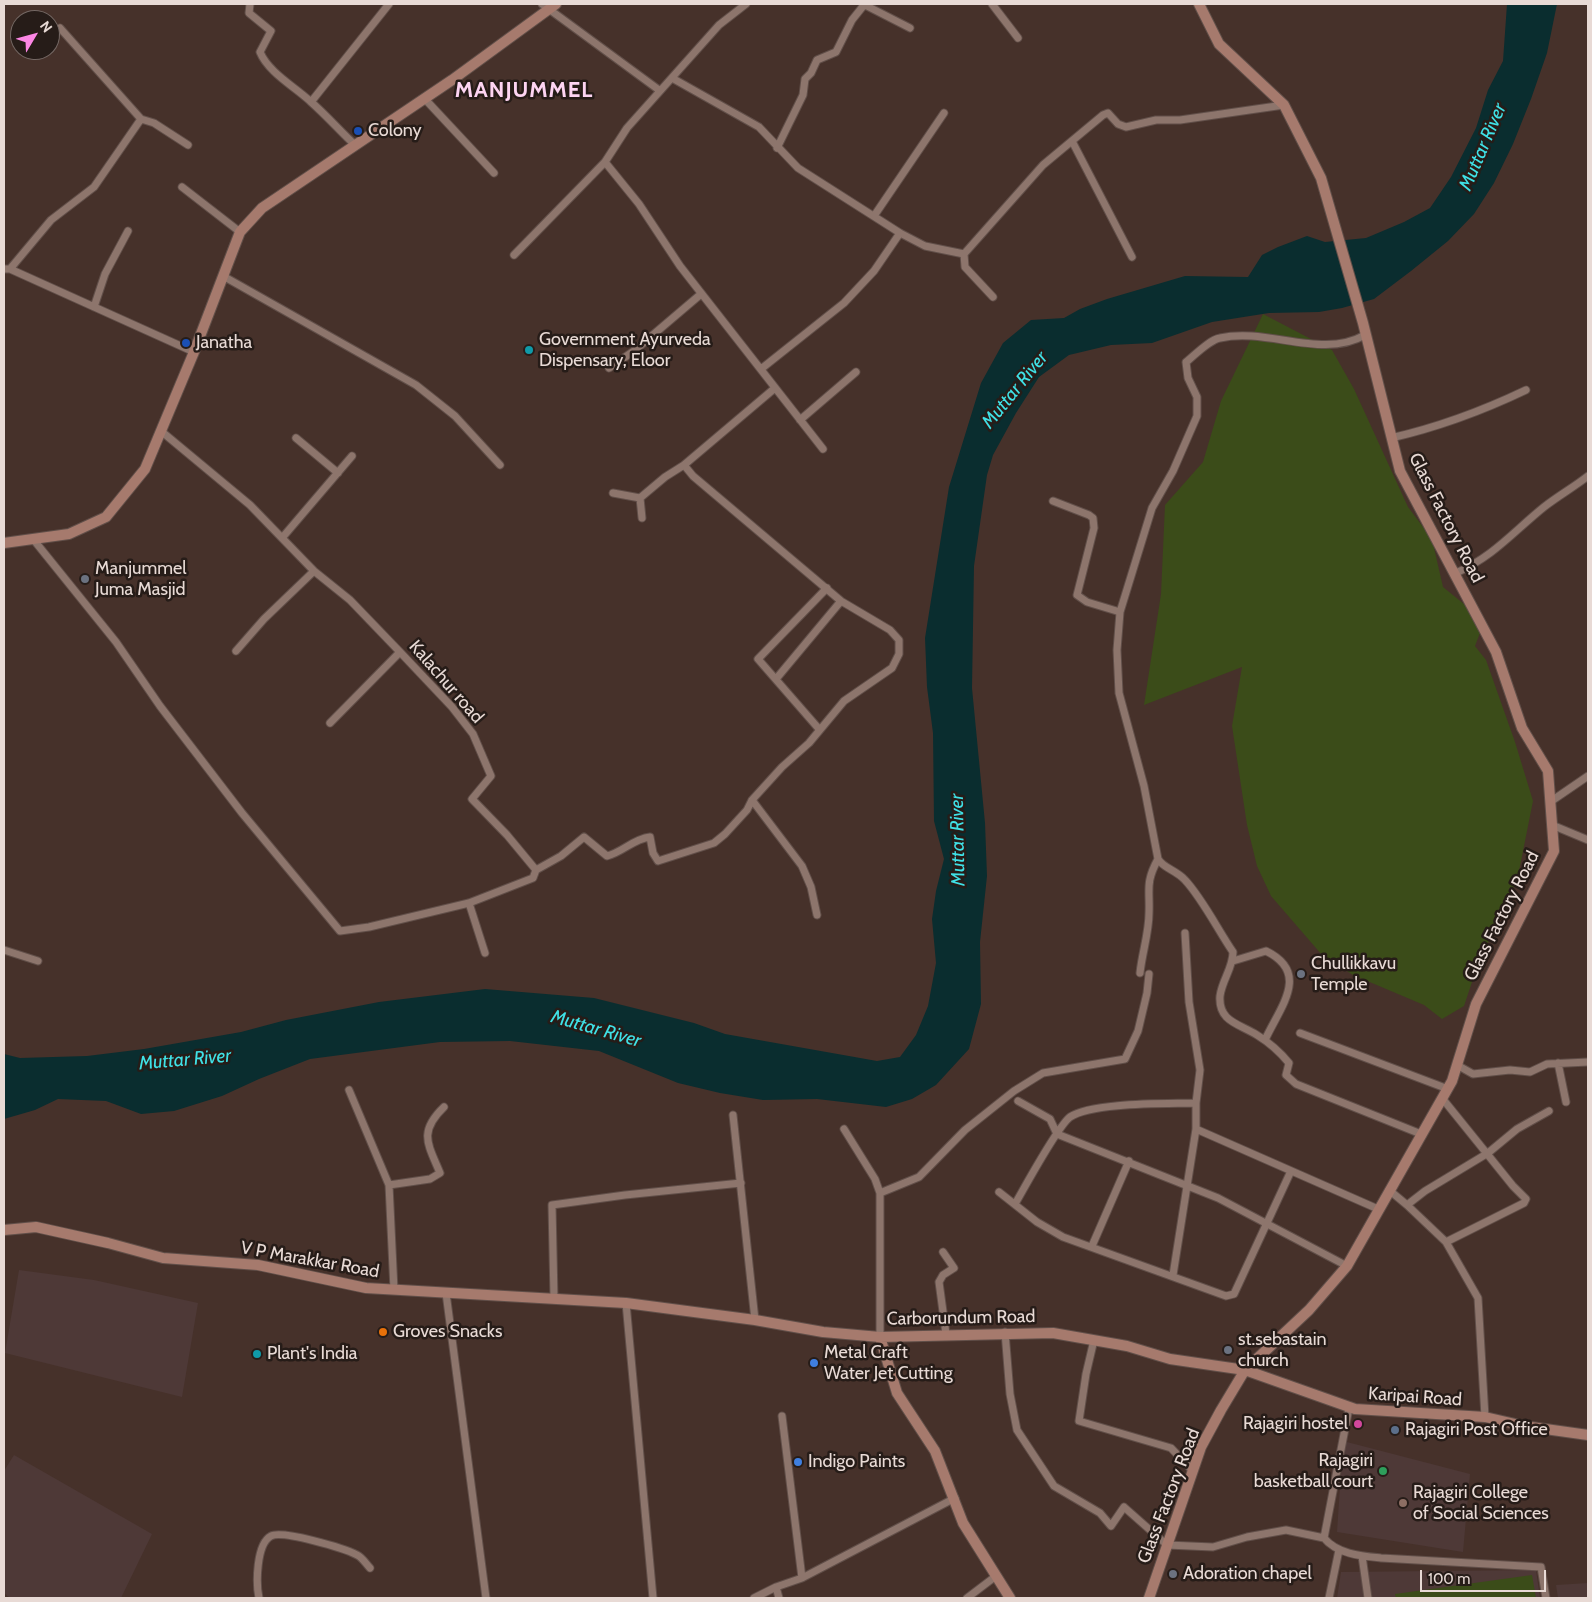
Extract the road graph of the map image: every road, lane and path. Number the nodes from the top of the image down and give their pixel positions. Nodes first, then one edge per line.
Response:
1 (250, 4) edge
2 (389, 4) edge
3 (746, 4) edge
4 (863, 4) edge
5 (992, 4) edge
6 (1199, 4) edge
7 (549, 6) edge
8 (60, 28) dead end
9 (910, 28) dead end
10 (1018, 38) dead end
11 (672, 78) junction
12 (659, 90) junction
13 (424, 98) junction
14 (311, 102) junction
15 (1284, 104) junction
16 (944, 113) dead end
17 (141, 119) junction
18 (1072, 142) junction
19 (188, 145) dead end
20 (355, 146) junction
21 (778, 148) junction
22 (605, 162) junction
23 (494, 173) dead end
24 (182, 187) dead end
25 (874, 216) junction
26 (128, 231) dead end
27 (240, 232) junction
28 (900, 233) junction
29 (514, 254) dead end
30 (964, 254) junction
31 (1132, 257) dead end
32 (5, 269) edge
33 (223, 276) junction
34 (702, 294) junction
35 (993, 297) dead end
36 (94, 307) junction
37 (1366, 335) junction
38 (194, 352) junction
39 (609, 368) dead end
40 (760, 369) junction
41 (856, 372) dead end
42 (775, 388) junction
43 (1526, 390) dead end
44 (800, 420) junction
45 (161, 431) junction
46 (296, 438) dead end
47 (1392, 438) junction
48 (823, 449) dead end
49 (352, 456) dead end
50 (500, 465) dead end
51 (684, 465) junction
52 (338, 473) junction
53 (1588, 476) edge
54 (613, 493) dead end
55 (640, 498) junction
56 (1053, 501) dead end
57 (642, 518) dead end
58 (282, 538) junction
59 (33, 539) junction
60 (4, 543) edge
61 (314, 571) junction
62 (1456, 574) junction
63 (827, 588) junction
64 (841, 601) junction
65 (1120, 612) junction
66 (236, 651) dead end
67 (400, 652) junction
68 (776, 679) junction
69 (330, 723) dead end
70 (819, 729) junction
71 (1588, 776) edge
72 (752, 800) junction
73 (1550, 802) junction
74 (1552, 825) junction
75 (1588, 840) edge
76 (1158, 859) junction
77 (536, 870) junction
78 (469, 903) junction
79 (817, 915) dead end
80 (1185, 932) dead end
81 (4, 950) edge
82 (485, 953) dead end
83 (38, 961) dead end
84 (1233, 961) junction
85 (1140, 972) dead end
86 (1149, 974) dead end
87 (1300, 1032) dead end
88 (1264, 1040) junction
89 (1588, 1062) edge
90 (1558, 1063) junction
91 (1457, 1065) junction
92 (349, 1090) dead end
93 (1445, 1094) junction
94 (1018, 1101) dead end
95 (1566, 1102) dead end
96 (1196, 1103) junction
97 (444, 1108) dead end
98 (1549, 1111) dead end
99 (733, 1115) dead end
100 (844, 1129) dead end
101 (1196, 1129) junction
102 (1057, 1134) junction
103 (1421, 1134) junction
104 (1488, 1153) junction
105 (1129, 1161) junction
106 (1291, 1171) junction
107 (741, 1183) junction
108 (389, 1185) junction
109 (1186, 1185) junction
110 (1389, 1190) junction
111 (999, 1192) dead end
112 (880, 1193) junction
113 (1015, 1204) junction
114 (1407, 1205) junction
115 (1378, 1209) junction
116 (1267, 1222) junction
117 (4, 1230) edge
118 (1446, 1242) junction
119 (1092, 1246) junction
120 (943, 1252) dead end
121 (1347, 1266) junction
122 (1173, 1276) junction
123 (394, 1290) junction
124 (446, 1293) junction
125 (554, 1298) junction
126 (626, 1303) junction
127 (675, 1310) joint
128 (755, 1320) junction
129 (1005, 1332) junction
130 (946, 1334) junction
131 (880, 1336) junction
132 (1094, 1340) junction
133 (1245, 1370) junction
134 (1349, 1408) junction
135 (782, 1416) dead end
136 (1485, 1417) junction
137 (1588, 1435) edge
138 (1193, 1471) junction
139 (955, 1498) junction
140 (1324, 1538) junction
141 (1167, 1545) junction
142 (1339, 1550) junction
143 (1362, 1556) junction
144 (370, 1568) dead end
145 (996, 1576) junction
146 (802, 1578) junction
147 (776, 1587) junction
148 (259, 1598) edge
149 (486, 1598) edge
150 (653, 1598) edge
151 (754, 1598) edge
152 (778, 1598) edge
153 (967, 1598) edge
154 (1010, 1598) edge
155 (1149, 1598) edge
156 (1329, 1598) edge
157 (1368, 1598) edge
158 (1546, 1598) edge

1 - 14 street
2 - 14 street
3 - 11 street
4 - 9 street
4 - 21 street
5 - 10 street
6 - 15 main road, Glass Factory Road
7 - 12 street
7 - 13 main road
8 - 17 street
11 - 12 street
11 - 21 street
12 - 22 street
13 - 20 main road
13 - 23 street
14 - 20 street
15 - 18 street
15 - 37 main road, Glass Factory Road
16 - 25 street
17 - 19 street
17 - 32 street
18 - 30 street
18 - 31 street
20 - 27 main road
21 - 25 street
22 - 29 street
22 - 34 street
24 - 27 street
25 - 28 street
26 - 36 street
27 - 33 main road
28 - 30 street
28 - 40 street
30 - 35 street
32 - 36 street
33 - 38 main road
33 - 50 street
34 - 39 street
34 - 40 street
36 - 38 street
37 - 47 main road, Glass Factory Road
37 - 65 street
38 - 45 main road
40 - 42 street
41 - 44 street
42 - 44 street
42 - 51 street
43 - 47 street
44 - 48 street
45 - 58 street, Kalachur road
45 - 59 main road
46 - 52 street
47 - 62 main road, Glass Factory Road
49 - 52 street
51 - 55 street
51 - 63 street
52 - 58 street
53 - 62 street
54 - 55 street
55 - 57 street
56 - 65 street
58 - 61 street, Kalachur road
59 - 60 main road
59 - 78 street
61 - 66 street
61 - 67 street, Kalachur road
62 - 73 main road, Glass Factory Road
63 - 64 street
63 - 68 street
64 - 68 street
64 - 70 street
65 - 76 street
67 - 69 street
67 - 77 street, Kalachur road
68 - 70 street
70 - 72 street
71 - 73 street
72 - 77 street
72 - 79 street
73 - 74 main road, Glass Factory Road
74 - 75 street
74 - 91 main road, Glass Factory Road
76 - 84 street
76 - 85 street
77 - 78 street
78 - 82 street
80 - 96 street
81 - 83 street
84 - 88 street
84 - 88 street
86 - 112 street
87 - 93 street
88 - 103 street
89 - 90 street
90 - 91 street
90 - 95 street
91 - 93 main road, Glass Factory Road
92 - 108 street
93 - 103 main road, Glass Factory Road
93 - 104 street
94 - 102 street
96 - 101 street
96 - 102 street
97 - 108 street
98 - 104 street
99 - 107 street
100 - 112 street
101 - 106 street
101 - 109 street
102 - 105 street
102 - 113 street
103 - 110 main road, Glass Factory Road
104 - 114 street
104 - 118 street
105 - 109 street
105 - 119 street
106 - 115 street
106 - 116 street
107 - 125 street
107 - 128 street
108 - 123 street
109 - 116 street
109 - 122 street
110 - 114 street
110 - 115 main road, Glass Factory Road
111 - 113 street
112 - 131 street
113 - 119 street
114 - 118 street
115 - 121 main road, Glass Factory Road
116 - 121 street
116 - 122 street
117 - 123 main road, V P Marakkar Road
118 - 136 street
119 - 122 street
120 - 130 street
121 - 133 main road, Glass Factory Road
123 - 124 main road, V P Marakkar Road
124 - 125 main road, V P Marakkar Road
124 - 149 street
125 - 126 main road, V P Marakkar Road
126 - 127 main road, V P Marakkar Road
126 - 150 street
127 - 128 main road, Carborundum Road
128 - 131 main road, Carborundum Road
129 - 130 main road, Carborundum Road
129 - 132 main road, Carborundum Road
129 - 141 street
130 - 131 main road, Carborundum Road
131 - 139 main road
132 - 133 main road, Carborundum Road
132 - 138 street
133 - 134 main road, Karipai Road
133 - 138 main road, Glass Factory Road
134 - 136 main road, Karipai Road
134 - 140 street
135 - 146 street
136 - 137 main road, Karipai Road
138 - 141 main road, Glass Factory Road
139 - 145 main road
139 - 146 street
140 - 141 street
140 - 142 street
141 - 155 main road, Glass Factory Road
142 - 143 street
142 - 156 street
143 - 157 street
143 - 158 street
144 - 148 street
145 - 153 street
145 - 154 main road
146 - 147 street
147 - 151 street
147 - 152 street

